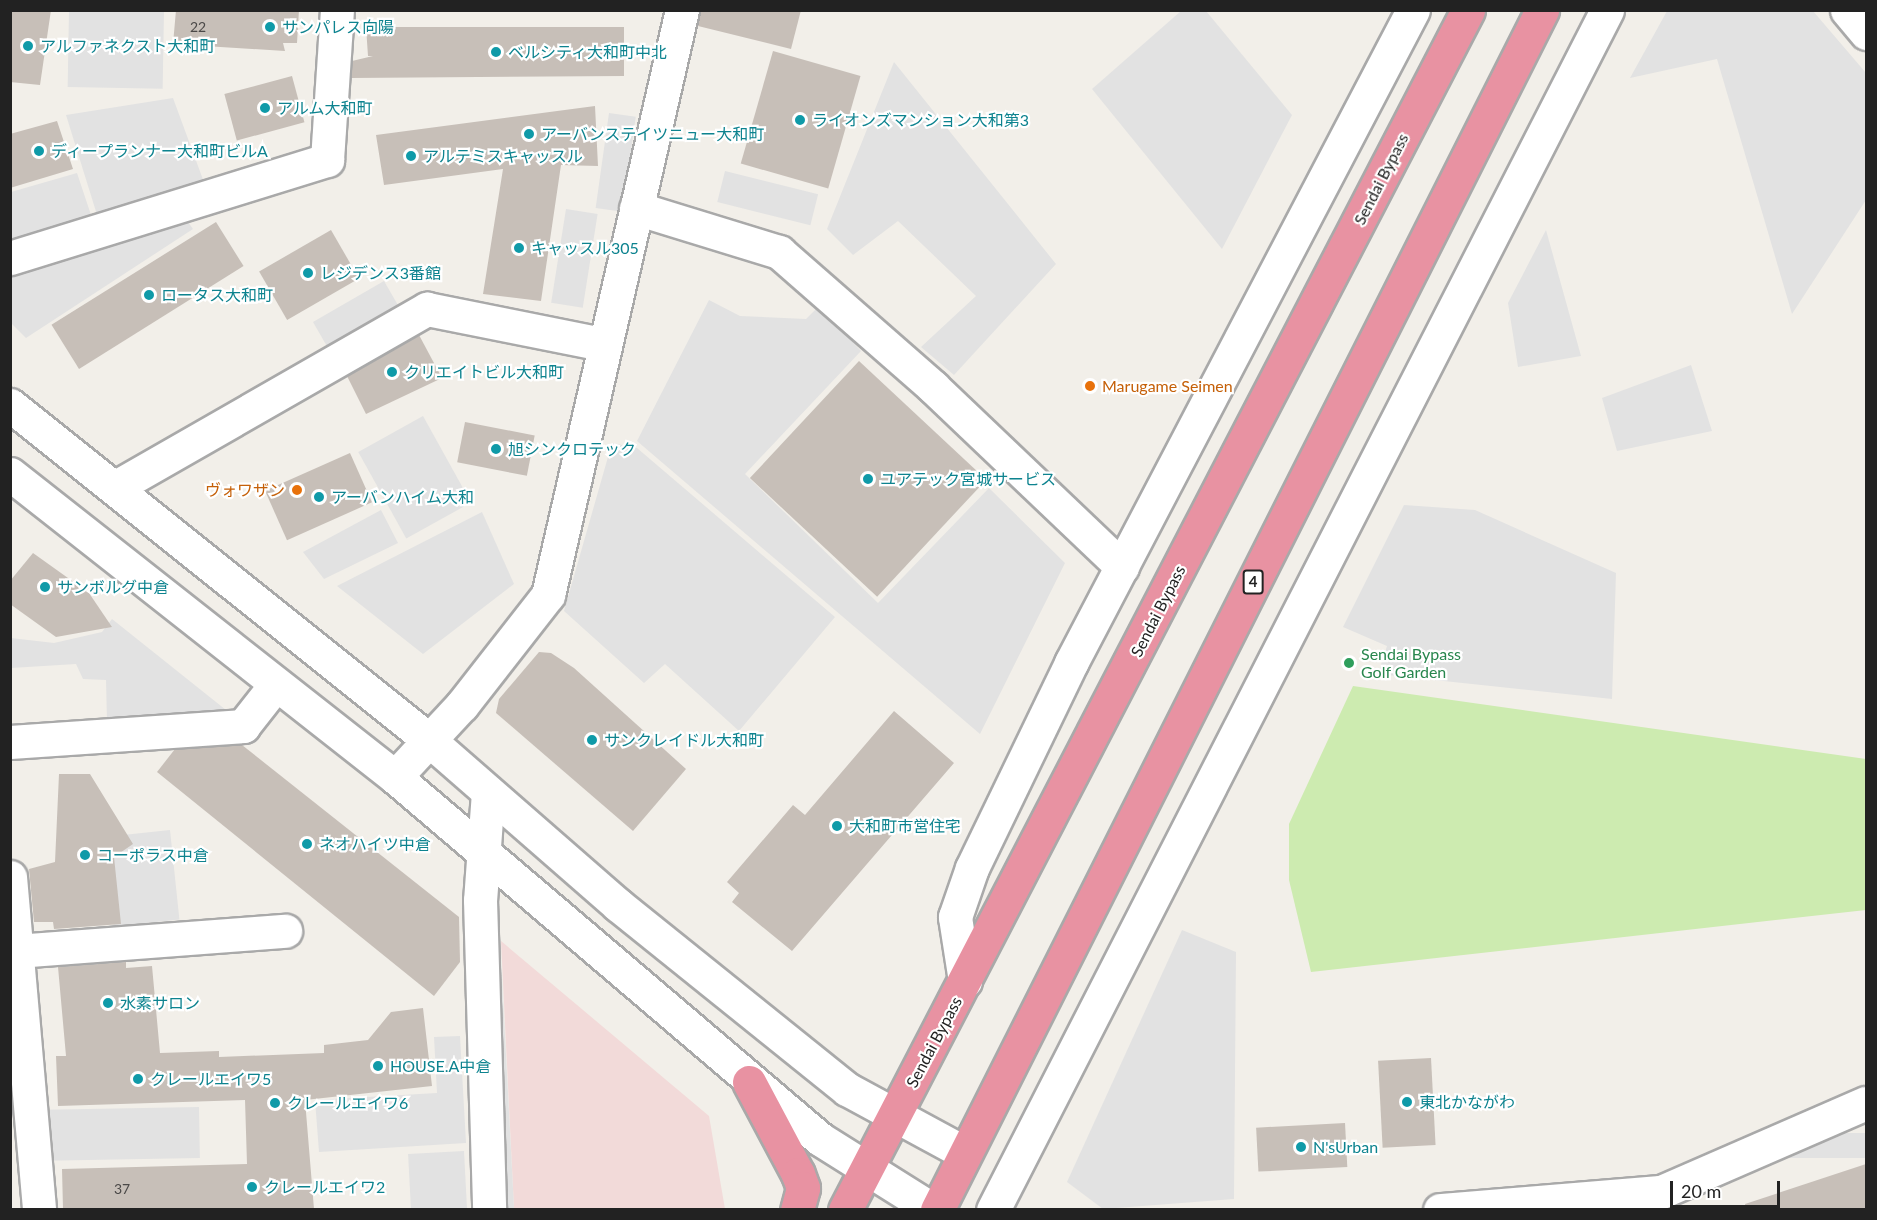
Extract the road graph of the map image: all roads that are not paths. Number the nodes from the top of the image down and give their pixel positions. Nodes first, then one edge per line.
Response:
1 (337, 10) edge
2 (682, 10) edge
3 (1413, 10) edge
4 (1468, 10) edge
5 (1542, 10) edge
6 (1607, 10) edge
7 (1847, 10) edge
8 (1866, 33) edge
9 (636, 208) junction
10 (10, 258) edge
11 (602, 344) junction
12 (10, 405) edge
13 (10, 474) edge
14 (114, 488) junction
15 (1122, 567) junction
16 (276, 684) junction
17 (429, 740) junction
18 (10, 742) edge
19 (395, 777) junction
20 (488, 792) junction
21 (480, 851) junction
22 (10, 878) edge
23 (285, 931) dead end
24 (16, 951) junction
25 (965, 981) junction
26 (17, 1052) edge
27 (749, 1082) junction
28 (1866, 1102) edge
29 (895, 1115) junction
30 (964, 1153) junction
31 (866, 1171) junction
32 (1665, 1201) edge
33 (39, 1209) edge
34 (489, 1209) edge
35 (797, 1209) edge
36 (845, 1209) edge
37 (935, 1209) edge
38 (993, 1209) edge
39 (1440, 1209) edge

1 - 10 street
2 - 9 street
3 - 15 street
4 - 25 highway, Sendai Bypass
5 - 30 highway, 4
6 - 38 street
7 - 8 street
9 - 11 street
9 - 15 street
11 - 14 street
11 - 17 street
12 - 14 street
13 - 16 street
14 - 17 street
15 - 25 street
16 - 18 street
16 - 19 street
17 - 19 street
17 - 20 street
19 - 21 street
20 - 21 street
20 - 29 street
21 - 27 street
21 - 34 street
22 - 24 street
23 - 24 street
24 - 26 street
25 - 29 highway, Sendai Bypass
26 - 33 street
27 - 31 street
27 - 35 highway
28 - 32 street
29 - 30 street
29 - 31 highway, Sendai Bypass
30 - 37 highway, 4
31 - 36 highway, Sendai Bypass
31 - 37 street
32 - 39 street

